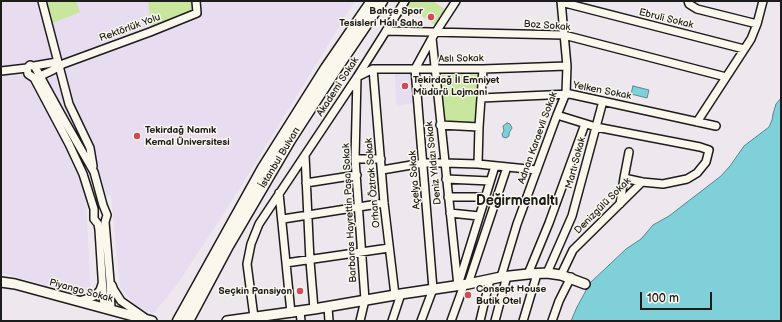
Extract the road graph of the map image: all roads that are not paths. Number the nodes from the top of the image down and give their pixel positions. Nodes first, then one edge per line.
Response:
1 (42, 1) edge
2 (196, 1) edge
3 (372, 1) edge
4 (382, 1) edge
5 (405, 1) edge
6 (456, 1) edge
7 (688, 1) edge
8 (763, 1) edge
9 (561, 2) edge
10 (757, 24) junction
11 (386, 31) junction
12 (433, 35) junction
13 (564, 35) junction
14 (744, 49) junction
15 (58, 64) junction
16 (567, 66) junction
17 (30, 67) junction
18 (373, 69) junction
19 (415, 69) junction
20 (483, 69) junction
21 (435, 70) junction
22 (1, 71) edge
23 (37, 77) junction
24 (357, 77) junction
25 (726, 77) junction
26 (566, 93) junction
27 (481, 98) junction
28 (603, 101) junction
29 (557, 115) junction
30 (697, 122) junction
31 (585, 124) junction
32 (440, 125) junction
33 (716, 126) dead end
34 (479, 127) junction
35 (596, 127) junction
36 (630, 152) dead end
37 (305, 154) junction
38 (355, 159) junction
39 (381, 160) junction
40 (424, 163) junction
41 (444, 163) junction
42 (478, 164) junction
43 (495, 166) junction
44 (507, 167) junction
45 (93, 169) junction
46 (382, 170) junction
47 (537, 170) junction
48 (83, 174) junction
49 (357, 175) junction
50 (624, 178) junction
51 (446, 180) junction
52 (490, 181) junction
53 (642, 182) junction
54 (306, 183) junction
55 (280, 193) junction
56 (448, 197) junction
57 (485, 197) junction
58 (384, 203) junction
59 (620, 204) junction
60 (359, 208) junction
61 (105, 211) junction
62 (94, 212) junction
63 (450, 213) junction
64 (308, 216) junction
65 (479, 216) junction
66 (283, 219) junction
67 (101, 223) junction
68 (389, 248) junction
69 (363, 252) junction
70 (310, 261) junction
71 (286, 263) junction
72 (210, 273) junction
73 (528, 274) junction
74 (542, 274) junction
75 (561, 274) junction
76 (102, 277) junction
77 (504, 277) junction
78 (570, 278) junction
79 (490, 279) junction
80 (110, 281) junction
81 (3, 282) edge
82 (585, 284) dead end
83 (463, 285) junction
84 (433, 289) junction
85 (398, 294) junction
86 (365, 300) junction
87 (77, 301) junction
88 (328, 307) junction
89 (108, 309) junction
90 (314, 310) junction
91 (296, 312) junction
92 (254, 317) junction
93 (151, 321) edge
94 (178, 321) edge
95 (188, 321) edge
96 (227, 321) edge
97 (301, 321) edge
98 (329, 321) edge
99 (360, 321) edge
100 (392, 321) edge
101 (421, 321) edge
102 (451, 321) edge
103 (480, 321) edge
104 (495, 321) edge
105 (523, 321) edge
106 (552, 321) edge

1 - 15 street
2 - 15 street, Rektörlük Yolu
3 - 72 highway, İstanbul Bulvarı
4 - 72 highway, İstanbul Bulvarı
5 - 11 street, Akademi Sokak
6 - 12 street
7 - 10 street
8 - 10 street
9 - 13 street, Adnan Karaevli Sokak
9 - 14 street, Ebruli Sokak
10 - 14 street
11 - 12 street, Boz Sokak
11 - 24 street, Akademi Sokak
12 - 13 street, Boz Sokak
12 - 19 street
12 - 21 street, Deniz Yıldızı Sokak
13 - 16 street, Adnan Karaevli Sokak
13 - 25 street, Boz Sokak
14 - 25 street
15 - 17 street
15 - 23 street
15 - 45 street
16 - 20 street, Aslı Sokak
16 - 26 street, Adnan Karaevli Sokak
17 - 22 street
17 - 23 street
17 - 23 street
18 - 19 street, Aslı Sokak
18 - 24 street, Aslı Sokak
18 - 39 street, Orhan Öztrak Sokak
19 - 21 street, Aslı Sokak
19 - 40 street, Açelya Sokak
20 - 21 street, Aslı Sokak
20 - 27 street
21 - 32 street, Deniz Yıldızı Sokak
23 - 45 street
23 - 48 street
24 - 37 street, Akademi Sokak
24 - 38 street, Barbaros Hayrettin Paşa Sokak
25 - 30 street
26 - 27 street, Yelken Sokak
26 - 28 street, Yelken Sokak
26 - 29 street, Adnan Karaevli Sokak
27 - 34 street
28 - 30 street, Yelken Sokak
28 - 35 street, Martı Sokak
29 - 31 street
29 - 47 street, Adnan Karaevli Sokak
30 - 33 street, Yelken Sokak
31 - 35 street
31 - 73 street
32 - 34 street
32 - 41 street, Deniz Yıldızı Sokak
34 - 42 street
35 - 53 street, Denizgülü Sokak
35 - 74 street, Martı Sokak
36 - 50 street
37 - 54 street
37 - 55 street, Akademi Sokak
38 - 39 street
38 - 49 street, Barbaros Hayrettin Paşa Sokak
39 - 46 street, Orhan Öztrak Sokak
40 - 41 street
40 - 46 street
40 - 84 street, Açelya Sokak
41 - 42 street
41 - 51 street, Deniz Yıldızı Sokak
42 - 43 street
43 - 44 street
43 - 52 street
44 - 47 street
44 - 83 street
45 - 48 street
45 - 61 street
46 - 58 street, Orhan Öztrak Sokak
47 - 77 street, Adnan Karaevli Sokak
48 - 62 street
49 - 54 street
49 - 60 street, Barbaros Hayrettin Paşa Sokak
50 - 53 street
50 - 59 street
51 - 52 street
51 - 56 street, Deniz Yıldızı Sokak
52 - 57 street
53 - 59 street, Denizgülü Sokak
54 - 64 street
55 - 66 street
55 - 92 street, Akademi Sokak
56 - 57 street
56 - 63 street, Deniz Yıldızı Sokak
57 - 65 street
58 - 60 street
58 - 68 street, Orhan Öztrak Sokak
59 - 75 street, Denizgülü Sokak
60 - 64 street
60 - 69 street, Barbaros Hayrettin Paşa Sokak
61 - 62 street
61 - 67 street
62 - 67 street
63 - 65 street
63 - 83 street, Deniz Yıldızı Sokak
64 - 66 street
64 - 70 street
65 - 83 street
66 - 71 street
67 - 76 street
67 - 80 street
68 - 69 street
68 - 85 street, Orhan Öztrak Sokak
69 - 70 street
69 - 86 street, Barbaros Hayrettin Paşa Sokak
70 - 71 street
70 - 90 street
71 - 91 street
72 - 94 highway, İstanbul Bulvarı
72 - 95 highway, İstanbul Bulvarı
73 - 74 main road
73 - 77 main road
74 - 75 main road
74 - 105 street, Martı Sokak
75 - 78 main road
76 - 87 street
76 - 89 street
77 - 79 main road
77 - 104 street, Adnan Karaevli Sokak
78 - 82 main road
78 - 106 street
79 - 83 main road
79 - 103 street
80 - 89 street
80 - 93 street
81 - 87 main road, Piyango Sokak
83 - 84 main road
83 - 102 street
84 - 85 main road
84 - 101 street
85 - 86 main road
85 - 100 street
86 - 88 main road
86 - 99 street, Barbaros Hayrettin Paşa Sokak
87 - 89 main road, Piyango Sokak
88 - 90 main road
88 - 98 street
89 - 93 main road, Piyango Sokak
90 - 91 main road
91 - 92 main road
91 - 97 street
92 - 96 main road

